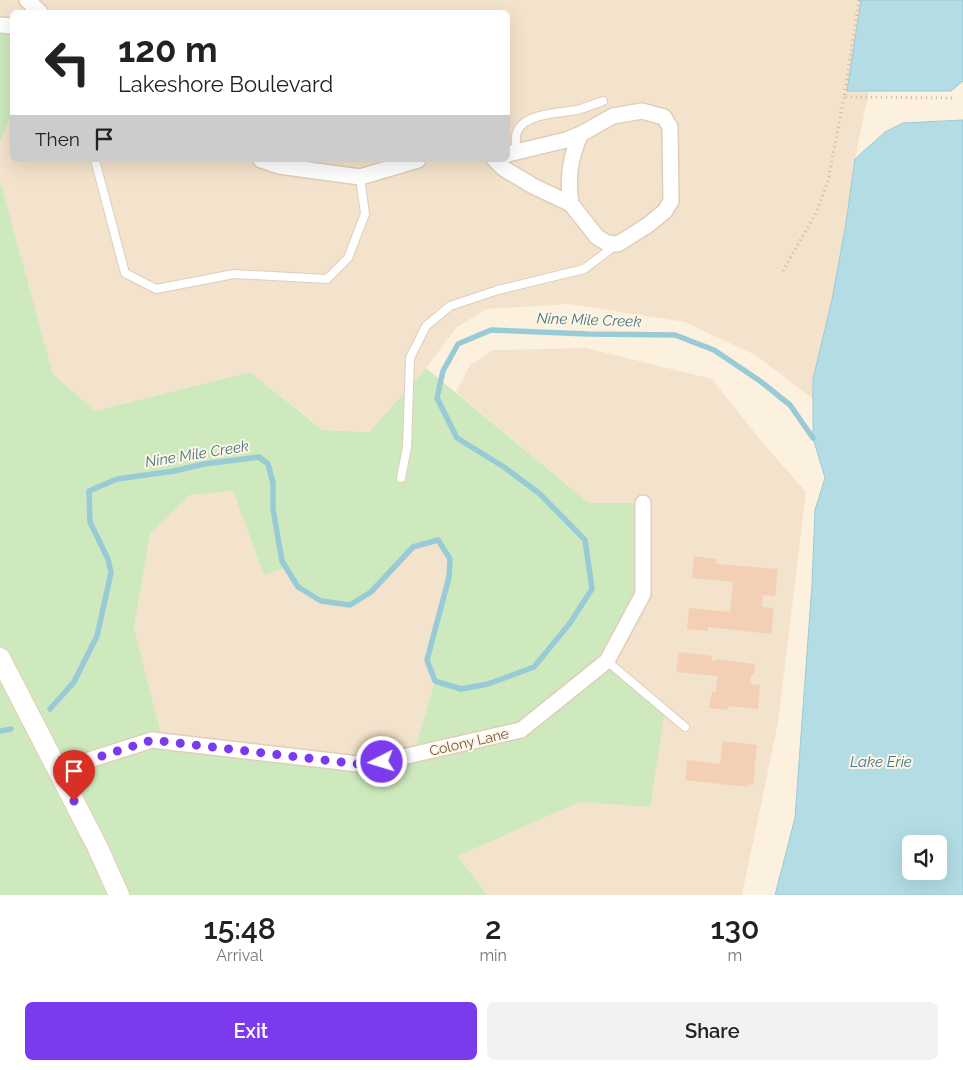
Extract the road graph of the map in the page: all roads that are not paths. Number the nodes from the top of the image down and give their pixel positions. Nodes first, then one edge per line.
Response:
1 (27, 0) edge
2 (38, 10) edge
3 (603, 101) dead end
4 (581, 134) junction
5 (512, 153) edge
6 (96, 162) edge
7 (267, 162) edge
8 (412, 162) edge
9 (497, 162) edge
10 (360, 177) junction
11 (570, 204) junction
12 (618, 244) junction
13 (401, 478) dead end
14 (643, 503) dead end
15 (0, 658) edge
16 (607, 661) junction
17 (684, 727) dead end
18 (58, 770) junction
19 (119, 895) edge

1 - 2 street
3 - 5 lane
4 - 5 street
4 - 11 street
4 - 12 street
6 - 10 lane
7 - 10 street
8 - 10 street
9 - 11 street
11 - 12 street
12 - 13 lane
14 - 16 street, Colony Lane
15 - 18 street
16 - 17 lane
16 - 18 street, Colony Lane
18 - 19 street

